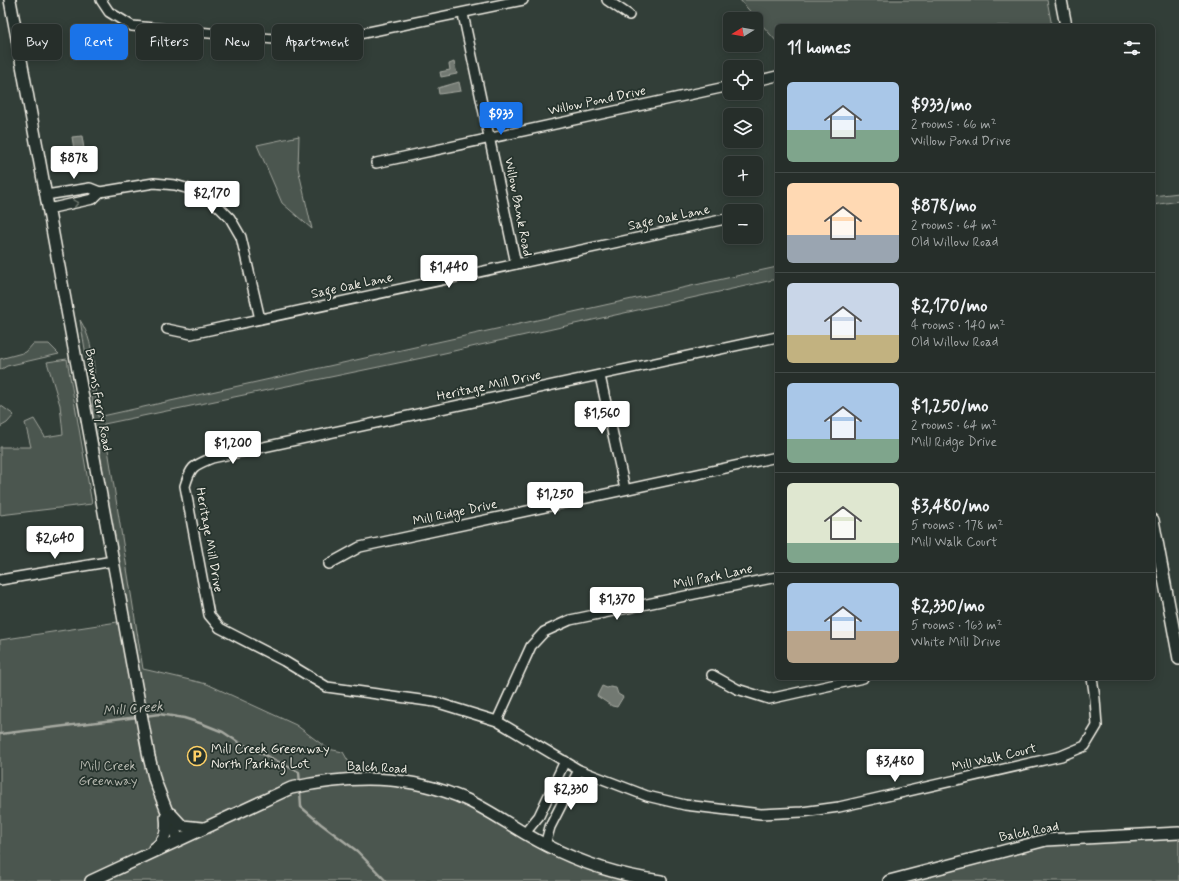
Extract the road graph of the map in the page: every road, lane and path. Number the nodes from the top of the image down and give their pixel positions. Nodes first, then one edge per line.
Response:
1 (10, 0) edge
2 (101, 0) edge
3 (523, 0) edge
4 (607, 0) edge
5 (1061, 0) edge
6 (463, 14) junction
7 (629, 15) dead end
8 (1066, 24) edge
9 (775, 76) edge
10 (763, 79) edge
11 (723, 88) edge
12 (491, 138) junction
13 (376, 163) dead end
14 (100, 192) junction
15 (46, 196) junction
16 (48, 209) junction
17 (723, 220) edge
18 (516, 264) junction
19 (260, 319) junction
20 (167, 329) dead end
21 (775, 337) edge
22 (600, 376) junction
23 (775, 457) edge
24 (625, 490) junction
25 (1155, 531) edge
26 (113, 561) junction
27 (329, 564) dead end
28 (775, 577) edge
29 (0, 580) edge
30 (1179, 659) edge
31 (712, 675) dead end
32 (854, 680) edge
33 (1092, 680) edge
34 (497, 721) junction
35 (565, 762) junction
36 (579, 770) junction
37 (647, 796) joint
38 (164, 803) junction
39 (204, 828) junction
40 (526, 833) junction
41 (1179, 833) edge
42 (178, 840) junction
43 (545, 845) junction
44 (147, 855) junction
45 (91, 881) edge
46 (661, 881) edge
47 (889, 881) edge

1 - 15 street, Browns Ferry Road
2 - 6 street
3 - 6 street
4 - 7 street
5 - 8 street
6 - 12 street, Willow Bank Road
9 - 10 street
11 - 12 street, Willow Pond Drive
12 - 13 street, Willow Pond Drive
12 - 18 street, Willow Bank Road
14 - 15 street
16 -> 14 street
14 - 19 street
15 - 16 street, Browns Ferry Road
16 - 26 street, Browns Ferry Road
17 - 18 street, Sage Oak Lane
18 - 19 street, Sage Oak Lane
19 - 20 street, Sage Oak Lane
21 - 22 street, Heritage Mill Drive
22 - 24 street
22 - 34 street, Heritage Mill Drive
23 - 24 street, Mill Ridge Drive
24 - 27 street, Mill Ridge Drive
25 - 30 street
26 - 29 street
26 - 38 street, Browns Ferry Road
28 - 34 street, Mill Park Lane
31 - 32 street
33 - 37 street, Mill Walk Court
34 - 35 street, Heritage Mill Drive
35 - 36 street, Heritage Mill Drive
35 - 40 street
36 - 37 street, Heritage Mill Drive
36 - 43 street
38 - 39 street, Browns Ferry Road
38 - 42 street, Browns Ferry Road
38 - 44 street, Browns Ferry Road
39 - 40 street, Balch Road
39 - 42 street, Balch Road
40 - 43 street, Balch Road
41 - 47 street, Balch Road
42 - 44 street, Balch Road
43 - 46 street, Balch Road
44 - 45 street, Balch Road

